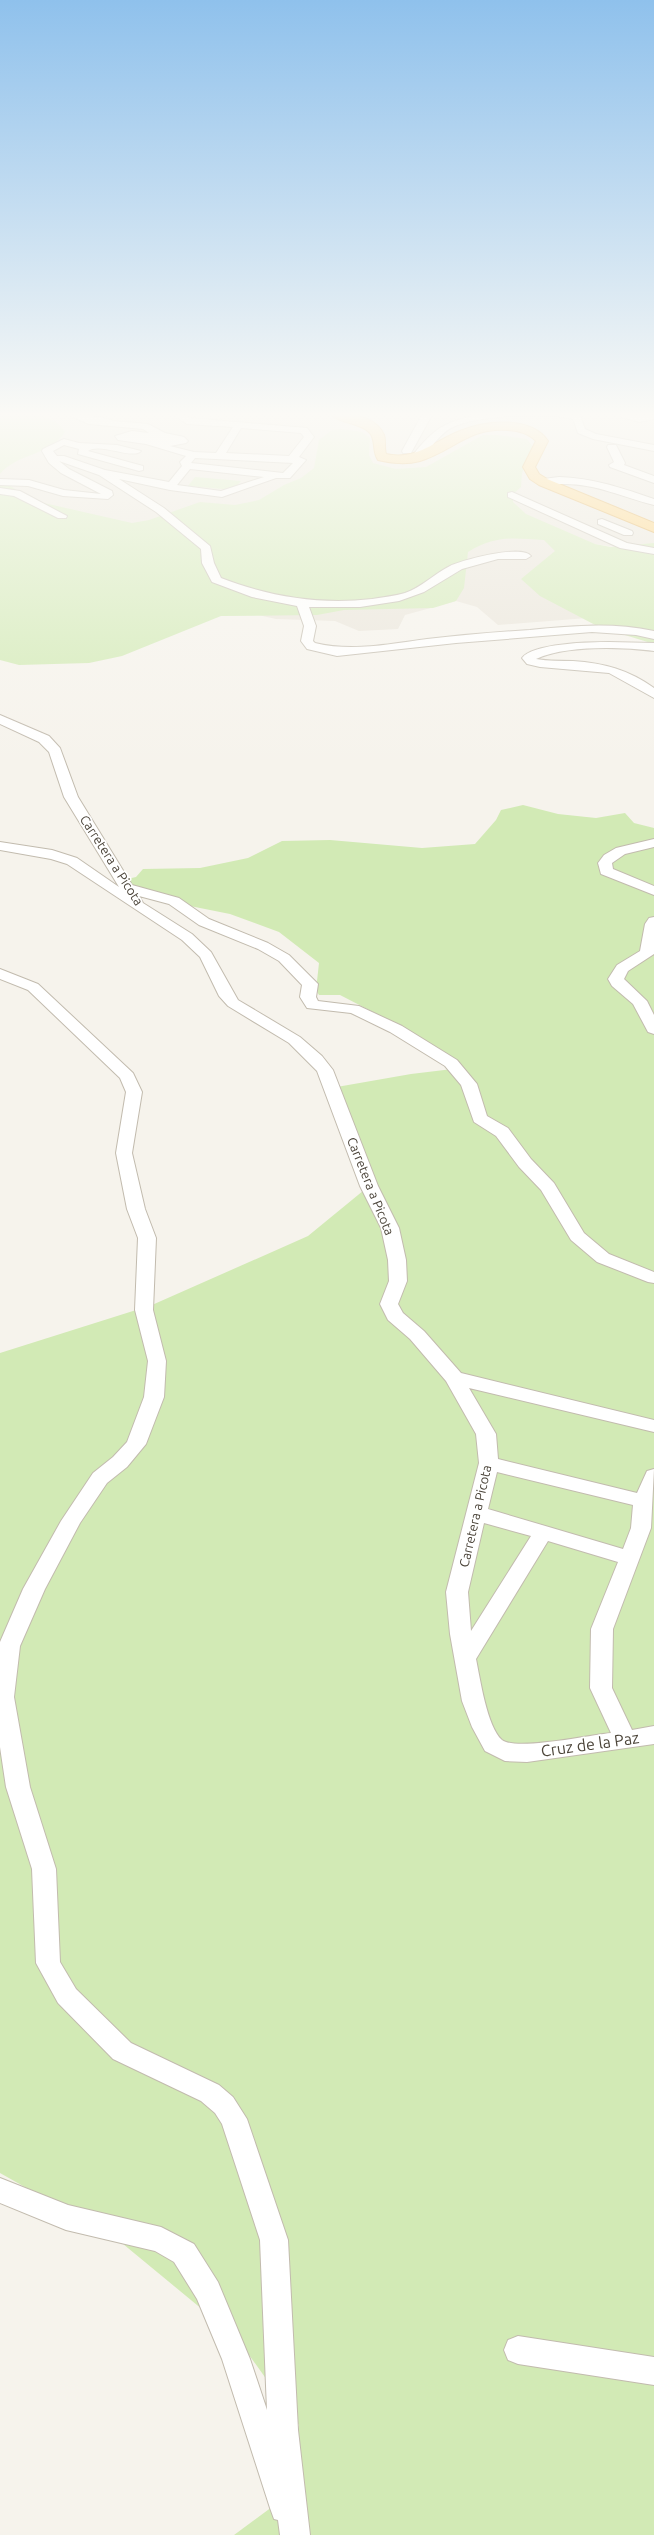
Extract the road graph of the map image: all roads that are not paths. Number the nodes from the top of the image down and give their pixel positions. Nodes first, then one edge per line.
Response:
1 (185, 531) edge
2 (596, 531) edge
3 (629, 531) edge
4 (610, 538) junction
5 (654, 551) edge
6 (526, 556) dead end
7 (302, 604) junction
8 (654, 635) edge
9 (654, 647) edge
10 (654, 694) edge
11 (0, 719) edge
12 (654, 843) edge
13 (0, 846) edge
14 (127, 888) junction
15 (654, 891) edge
16 (138, 906) junction
17 (654, 921) edge
18 (0, 974) edge
19 (654, 1029) edge
20 (654, 1278) edge
21 (454, 1378) junction
22 (654, 1426) edge
23 (489, 1463) junction
24 (654, 1476) edge
25 (643, 1501) junction
26 (476, 1513) junction
27 (648, 1532) edge
28 (543, 1533) junction
29 (630, 1558) junction
30 (465, 1660) junction
31 (654, 1735) edge
32 (625, 1739) junction
33 (527, 1753) joint
34 (0, 2190) edge
35 (518, 2350) dead end
36 (654, 2371) edge
37 (295, 2535) edge

1 - 7 street
2 - 4 street
3 - 4 street
4 - 5 street
6 - 7 street
7 - 8 street
9 - 10 street
11 - 14 street, Carretera a Picota
12 - 15 street
13 - 16 street
14 - 16 street, Carretera a Picota
14 - 20 street
16 - 21 street, Carretera a Picota
17 - 19 street
18 - 37 street
21 - 22 street
21 - 23 street, Carretera a Picota
23 - 25 street
23 - 26 street, Carretera a Picota
24 - 25 street
25 - 27 street
26 - 28 street
26 - 30 street, Carretera a Picota
27 - 29 street
28 - 29 street
28 - 30 street
29 - 32 street
30 - 33 street, Carretera a Picota
31 - 32 street, Cruz de la Paz
32 - 33 street, Cruz de la Paz
34 - 37 street
35 - 36 street

